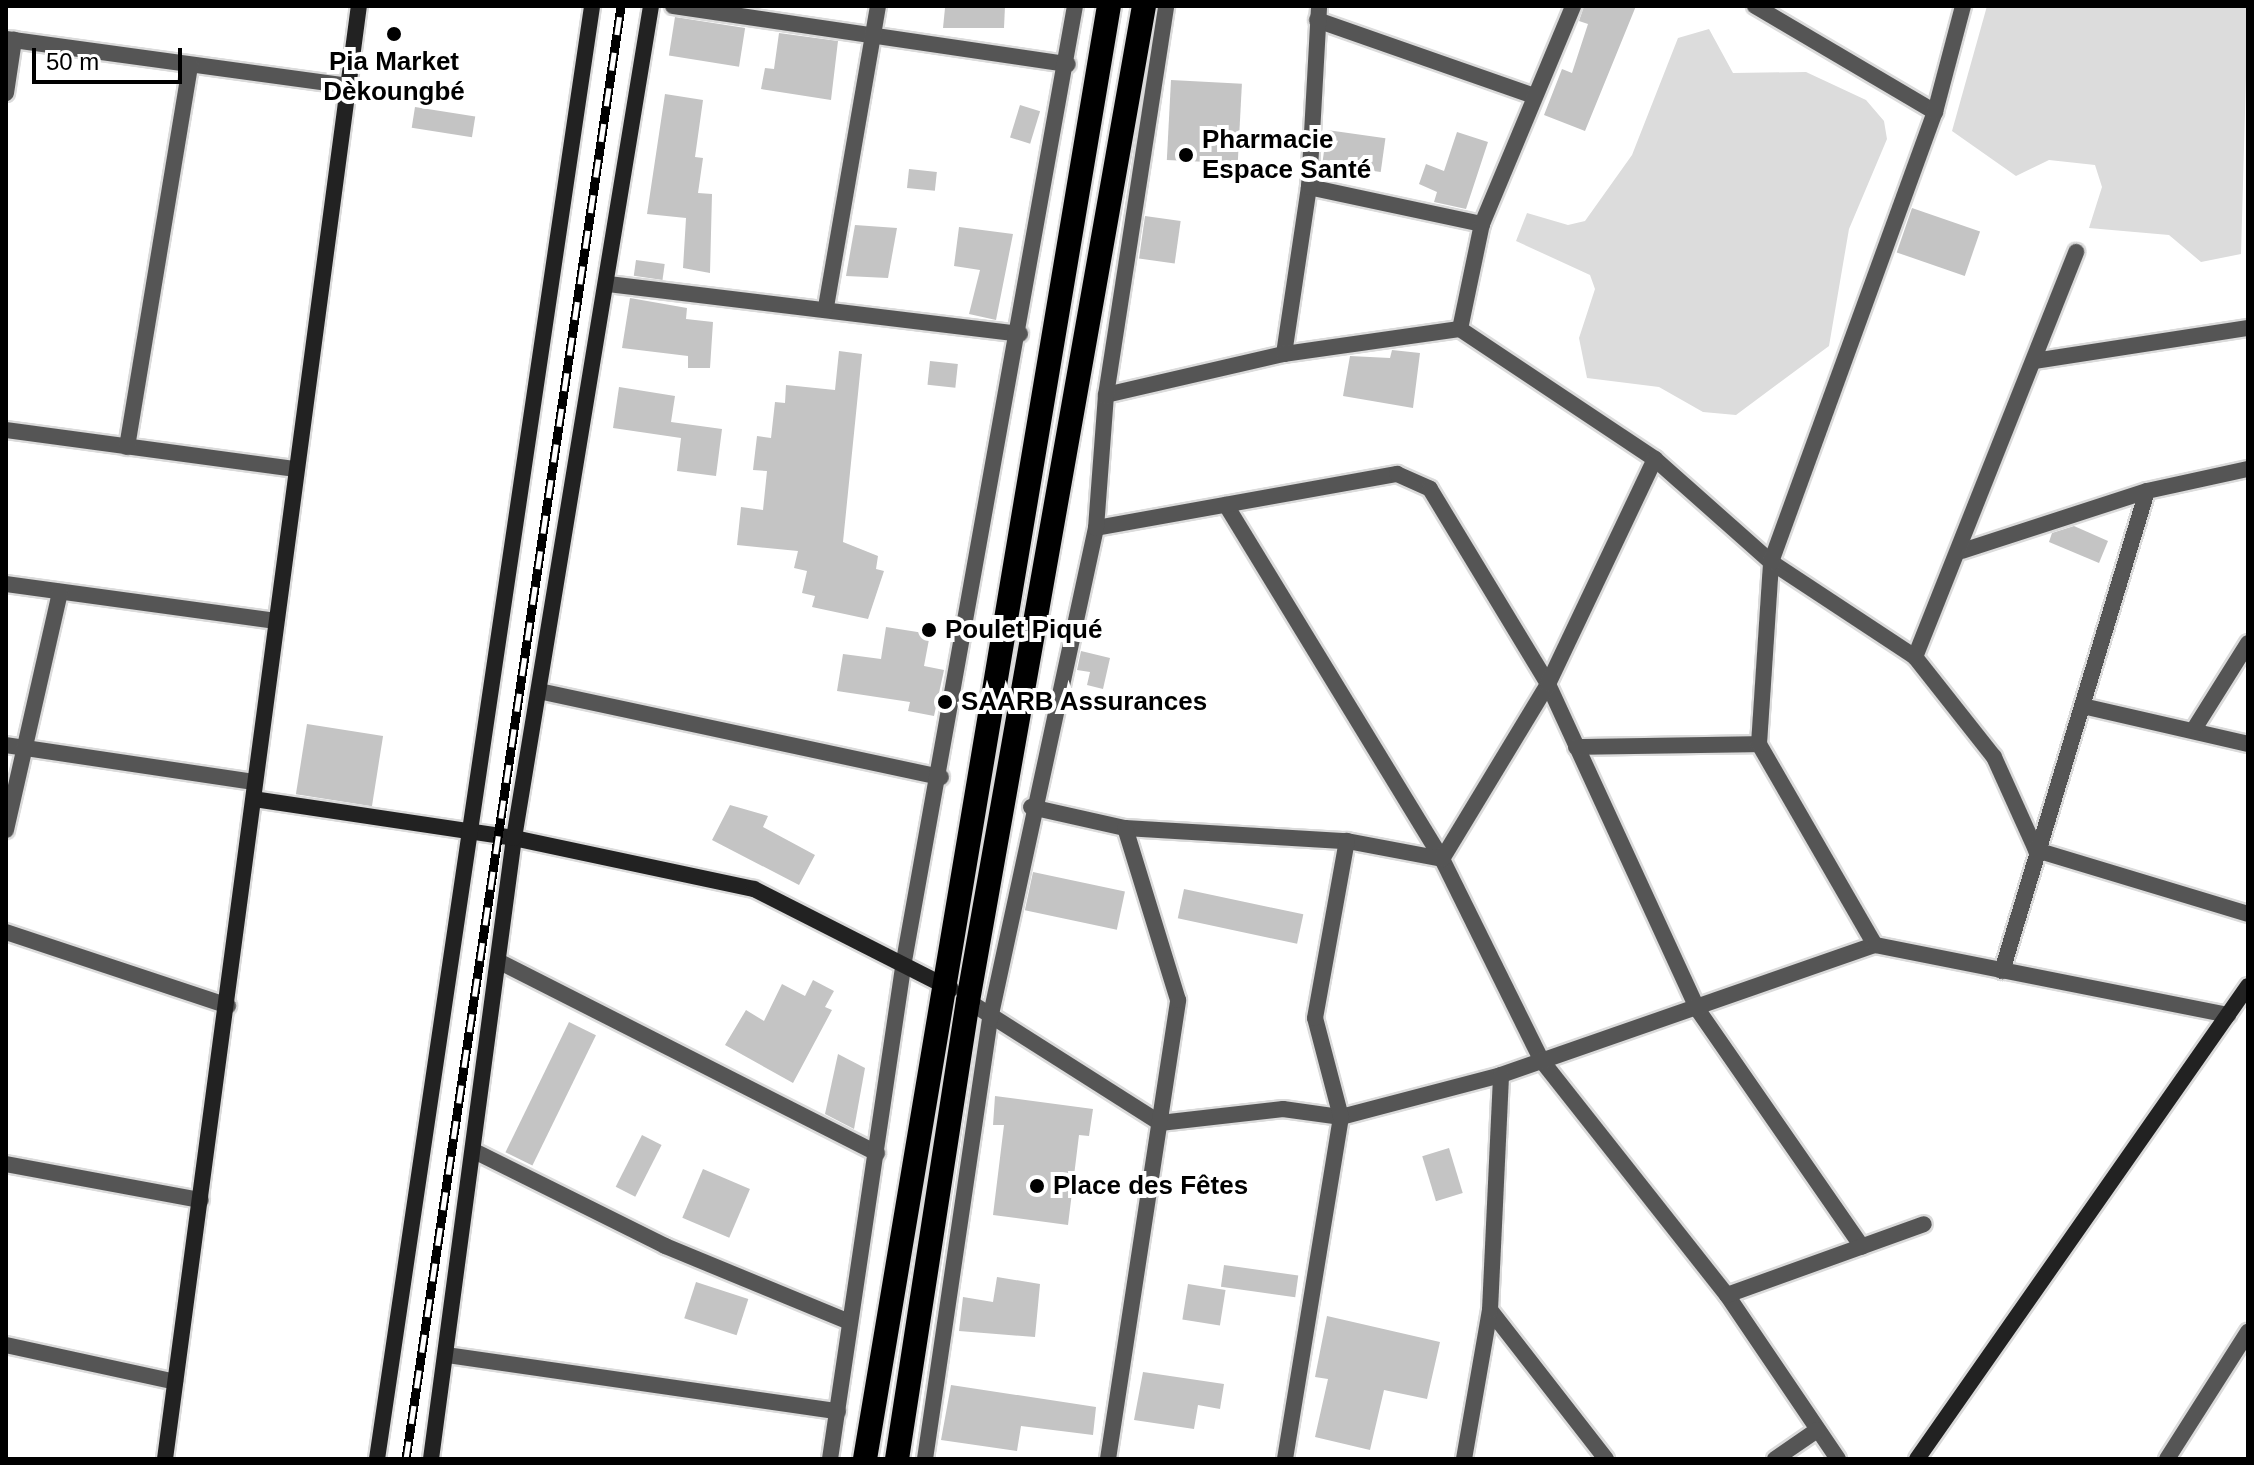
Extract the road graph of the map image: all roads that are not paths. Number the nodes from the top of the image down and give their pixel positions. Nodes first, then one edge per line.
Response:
1 (359, 6) edge
2 (592, 6) edge
3 (651, 6) edge
4 (673, 6) edge
5 (878, 6) edge
6 (1075, 6) edge
7 (1109, 6) edge
8 (1144, 6) edge
9 (1166, 6) edge
10 (1573, 6) edge
11 (1963, 6) edge
12 (1760, 7) edge
13 (1318, 13) edge
14 (874, 32) junction
15 (10, 40) edge
16 (1068, 64) junction
17 (190, 65) junction
18 (347, 86) junction
19 (6, 93) edge
20 (1534, 96) junction
21 (1935, 112) junction
22 (1309, 187) junction
23 (1482, 224) junction
24 (2076, 252) dead end
25 (608, 284) junction
26 (826, 307) junction
27 (2248, 328) edge
28 (1460, 329) junction
29 (1020, 334) junction
30 (1284, 354) junction
31 (2034, 361) junction
32 (1106, 395) junction
33 (6, 430) edge
34 (127, 447) junction
35 (1655, 459) junction
36 (295, 469) junction
37 (2248, 469) edge
38 (2147, 491) junction
39 (1226, 505) junction
40 (1096, 528) junction
41 (1962, 551) junction
42 (1771, 562) junction
43 (6, 584) edge
44 (60, 592) junction
45 (275, 621) junction
46 (2248, 643) edge
47 (1915, 657) junction
48 (1548, 684) junction
49 (539, 691) junction
50 (2087, 707) junction
51 (2196, 726) junction
52 (1759, 744) junction
53 (2248, 744) edge
54 (13, 746) edge
55 (1576, 747) junction
56 (941, 777) junction
57 (254, 790) junction
58 (1031, 807) junction
59 (1125, 828) junction
60 (6, 830) edge
61 (473, 831) junction
62 (514, 838) junction
63 (1347, 841) junction
64 (2036, 850) junction
65 (1442, 859) junction
66 (2248, 914) edge
67 (6, 932) edge
68 (1875, 945) junction
69 (498, 961) junction
70 (904, 961) junction
71 (2002, 971) junction
72 (942, 982) junction
73 (2248, 986) edge
74 (968, 1001) junction
75 (228, 1006) junction
76 (1698, 1010) junction
77 (2228, 1015) junction
78 (990, 1019) junction
79 (1542, 1061) junction
80 (1501, 1075) junction
81 (1341, 1117) junction
82 (1160, 1123) junction
83 (476, 1152) junction
84 (877, 1153) junction
85 (6, 1164) edge
86 (201, 1200) junction
87 (1924, 1224) dead end
88 (1862, 1247) junction
89 (1727, 1295) junction
90 (1490, 1310) junction
91 (849, 1322) junction
92 (2248, 1332) edge
93 (6, 1345) edge
94 (447, 1355) junction
95 (175, 1382) junction
96 (838, 1411) junction
97 (1817, 1430) junction
98 (165, 1459) edge
99 (377, 1459) edge
100 (431, 1459) edge
101 (830, 1459) edge
102 (865, 1459) edge
103 (897, 1459) edge
104 (925, 1459) edge
105 (1108, 1459) edge
106 (1285, 1459) edge
107 (1464, 1459) edge
108 (1606, 1459) edge
109 (1775, 1459) edge
110 (1838, 1459) edge
111 (1917, 1459) edge
112 (2167, 1459) edge

1 - 18 main road
2 - 61 main road
3 - 25 main road
4 - 14 street
5 - 14 street
6 - 16 street
7 - 72 highway
8 - 74 highway
9 - 32 street
10 - 20 street
11 - 21 street
12 - 21 street
13 - 20 street
13 - 22 street
14 - 16 street
14 - 26 street
15 - 17 street
15 - 19 street
16 - 29 street
17 - 18 street
17 - 34 street
18 - 36 main road
20 - 23 street
21 - 42 street
22 - 23 street
22 - 30 street
23 - 28 street
24 - 31 street
25 - 26 street
25 - 49 main road
26 - 29 street
27 - 31 street
28 - 30 street
28 - 35 street
29 - 56 street
30 - 32 street
31 - 41 street
32 - 40 street
33 - 34 street
34 - 36 street
35 - 42 street
35 - 48 street
36 - 45 main road
37 - 38 street
38 - 41 street
38 - 50 street
39 - 40 street
39 - 48 street
39 - 65 street
40 - 58 street
41 - 47 street
42 - 47 street
42 - 52 street
43 - 44 street
44 - 45 street
44 - 54 street
45 - 57 main road
46 - 51 street
47 - 64 street
48 - 55 street
48 - 65 street
49 - 56 street
49 - 62 main road
50 - 51 street
50 - 64 street
51 - 53 street
52 - 55 street
52 - 68 street
54 - 57 street
54 - 60 street
55 - 76 street
56 - 70 street
57 - 61 main road
57 - 75 main road
58 - 59 street
58 - 78 street
59 - 63 street
59 - 82 street
61 - 62 main road
61 - 99 main road
62 - 69 main road
62 - 70 main road
63 - 65 street
63 - 81 street
64 - 66 street
64 - 71 street
65 - 79 street
67 - 75 street
68 - 71 street
68 - 76 street
69 - 83 main road
69 - 84 street
70 - 72 main road
70 - 84 street
71 - 77 street
72 - 74 main road
72 - 102 highway
73 - 77 main road
74 - 78 street
74 - 103 highway
75 - 86 main road
76 - 79 street
76 - 88 street
77 - 111 main road
78 - 82 street
78 - 104 street
79 - 80 street
79 - 89 street
80 - 81 street
80 - 90 street
81 - 82 street
81 - 106 street
82 - 105 street
83 - 91 street
83 - 94 main road
84 - 91 street
85 - 86 street
86 - 95 main road
87 - 88 street
88 - 89 street
89 - 97 street
90 - 107 street
90 - 108 street
91 - 96 street
92 - 112 street
93 - 95 street
94 - 96 street
94 - 100 main road
95 - 98 main road
96 - 101 street
97 - 109 street
97 - 110 street

